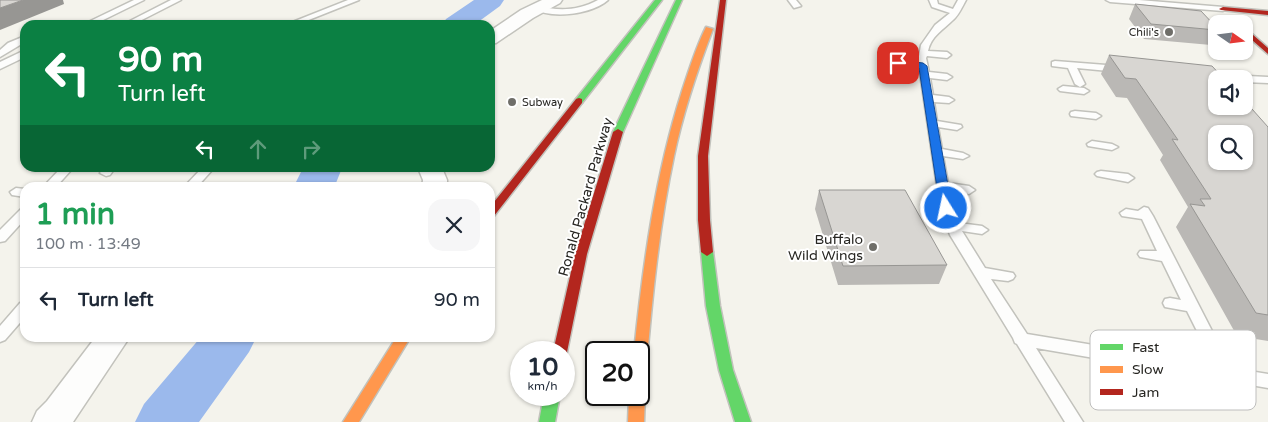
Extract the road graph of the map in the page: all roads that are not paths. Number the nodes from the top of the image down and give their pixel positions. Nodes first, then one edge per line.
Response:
1 (140, 0) edge
2 (355, 0) edge
3 (554, 0) edge
4 (604, 0) edge
5 (659, 0) edge
6 (679, 0) edge
7 (721, 0) edge
8 (933, 0) edge
9 (962, 0) edge
10 (1110, 0) edge
11 (1212, 0) edge
12 (177, 2) edge
13 (321, 4) dead end
14 (340, 6) junction
15 (537, 8) junction
16 (1223, 9) junction
17 (955, 12) junction
18 (1268, 13) edge
19 (1229, 15) edge
20 (292, 16) dead end
21 (142, 17) junction
22 (154, 18) dead end
23 (308, 18) junction
24 (97, 20) edge
25 (136, 20) edge
26 (302, 20) edge
27 (495, 36) edge
28 (1253, 38) edge
29 (20, 41) edge
30 (1268, 52) edge
31 (0, 54) edge
32 (20, 55) edge
33 (947, 55) dead end
34 (2, 63) edge
35 (898, 63) dead end
36 (923, 64) junction
37 (1055, 64) dead end
38 (16, 65) dead end
39 (1071, 65) junction
40 (1127, 70) edge
41 (1200, 76) edge
42 (947, 77) dead end
43 (1208, 77) edge
44 (1253, 79) edge
45 (1268, 80) edge
46 (1063, 89) dead end
47 (928, 98) junction
48 (949, 100) dead end
49 (1075, 114) dead end
50 (1096, 116) dead end
51 (932, 123) junction
52 (957, 127) dead end
53 (1092, 144) dead end
54 (1112, 147) dead end
55 (937, 152) junction
56 (963, 156) dead end
57 (63, 172) edge
58 (204, 172) edge
59 (1101, 174) dead end
60 (1128, 178) dead end
61 (54, 182) edge
62 (195, 182) edge
63 (942, 186) junction
64 (969, 190) dead end
65 (495, 208) edge
66 (1126, 213) dead end
67 (20, 217) edge
68 (953, 226) junction
69 (982, 230) dead end
70 (0, 238) edge
71 (1145, 254) dead end
72 (1168, 257) junction
73 (979, 272) junction
74 (1008, 276) dead end
75 (1170, 303) dead end
76 (1193, 307) junction
77 (20, 312) edge
78 (1204, 330) edge
79 (0, 336) edge
80 (1020, 339) junction
81 (562, 341) edge
82 (642, 341) edge
83 (110, 342) edge
84 (401, 342) edge
85 (1090, 351) edge
86 (550, 406) edge
87 (637, 406) edge
88 (50, 422) edge
89 (351, 422) edge
90 (547, 422) edge
91 (636, 422) edge
92 (743, 422) edge
93 (1074, 422) edge

1 - 24 lane
2 - 14 lane
3 - 15 street
4 - 15 lane
5 - 65 main road
6 - 81 main road, Ronald Packard Parkway
7 - 82 main road
7 - 92 main road
8 - 17 lane
9 - 17 lane
10 - 16 lane
11 - 16 main road
12 - 21 lane
13 - 14 lane
14 - 23 lane
15 - 27 street
16 - 18 main road
16 - 19 main road
17 - 36 lane
20 - 23 lane
21 - 22 lane
21 - 25 lane
23 - 26 lane
28 - 30 main road
29 - 31 lane
32 - 34 lane
33 - 36 lane
34 - 38 lane
35 - 36 lane
36 - 42 lane
36 - 47 lane
37 - 39 lane
39 - 40 lane
39 - 46 lane
41 - 43 lane
44 - 45 lane
47 - 48 lane
47 - 51 lane
49 - 50 lane
51 - 52 lane
51 - 55 lane
53 - 54 lane
55 - 56 lane
55 - 63 lane
57 - 61 lane
58 - 62 lane
59 - 60 lane
63 - 64 lane
63 - 68 lane
66 - 72 lane
67 - 70 lane
68 - 69 lane
68 - 73 lane
71 - 72 lane
72 - 76 lane
73 - 74 lane
73 - 80 lane
75 - 76 lane
76 - 78 lane
77 - 79 lane
80 - 85 lane
80 - 93 lane
83 - 88 street
84 - 89 main road
86 - 90 main road
87 - 91 main road

